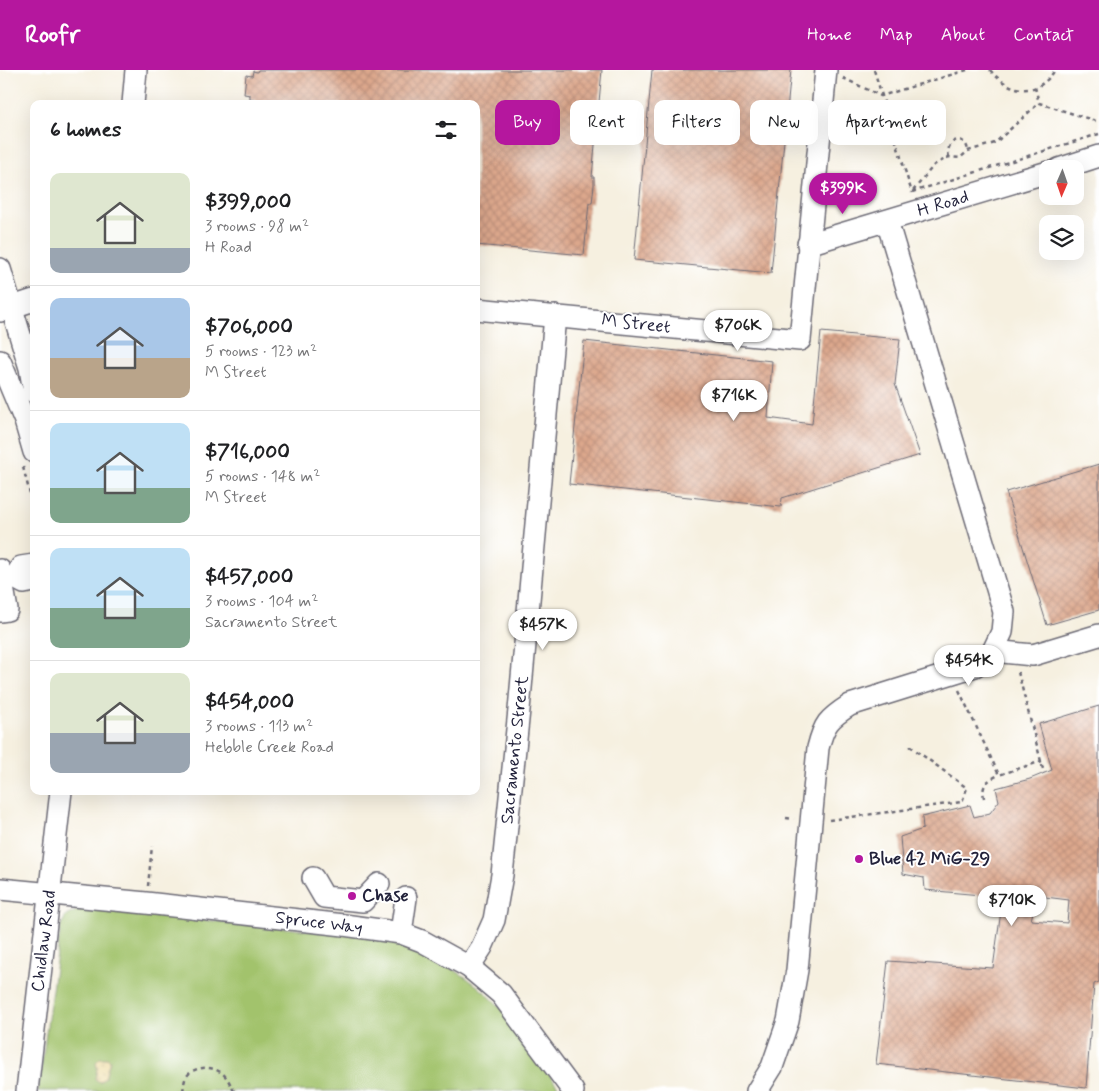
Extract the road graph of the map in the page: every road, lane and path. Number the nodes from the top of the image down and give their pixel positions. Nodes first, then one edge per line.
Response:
1 (136, 70) edge
2 (826, 70) edge
3 (874, 70) edge
4 (967, 70) edge
5 (990, 70) edge
6 (1055, 70) edge
7 (1034, 88) junction
8 (881, 96) junction
9 (133, 100) edge
10 (1039, 103) junction
11 (1099, 122) edge
12 (1099, 134) edge
13 (968, 151) junction
14 (949, 156) junction
15 (1099, 156) edge
16 (1084, 161) edge
17 (1039, 175) edge
18 (912, 192) junction
19 (918, 212) junction
20 (887, 221) junction
21 (808, 244) junction
22 (0, 269) edge
23 (30, 301) edge
24 (6, 309) edge
25 (480, 309) edge
26 (554, 316) junction
27 (0, 361) edge
28 (30, 368) edge
29 (30, 436) edge
30 (30, 565) edge
31 (13, 578) edge
32 (0, 611) edge
33 (1099, 634) edge
34 (1003, 652) junction
35 (951, 673) junction
36 (910, 746) dead end
37 (1042, 761) junction
38 (1044, 773) dead end
39 (999, 775) junction
40 (61, 795) edge
41 (984, 798) dead end
42 (786, 818) dead end
43 (812, 820) junction
44 (152, 846) dead end
45 (313, 878) dead end
46 (380, 884) dead end
47 (0, 889) edge
48 (50, 893) junction
49 (406, 898) dead end
50 (146, 903) junction
51 (401, 933) junction
52 (469, 967) junction
53 (27, 1091) edge
54 (183, 1091) edge
55 (234, 1091) edge
56 (573, 1091) edge
57 (758, 1091) edge

1 - 9 street
2 - 8 path
2 - 21 street
3 - 8 path
4 - 8 path
5 - 7 path
6 - 7 path
7 - 10 path
8 - 18 path
10 - 11 path
10 - 13 path
12 - 18 path
13 - 14 path
13 - 14 path
14 - 18 path
15 - 16 street
17 - 19 street, H Road
18 - 19 path
19 - 20 street, H Road
20 - 21 street, H Road
20 - 34 street
21 - 26 street, M Street
22 - 24 street
23 - 24 street
24 - 28 street
25 - 26 street
26 - 52 street, Sacramento Street
27 - 29 street
30 - 31 street
31 - 32 street
33 - 34 street
34 - 35 street
34 - 37 path
35 - 39 path
35 - 43 street
36 - 43 path
37 - 38 path
37 - 39 path
39 - 41 path
40 - 48 street, Chidlaw Road
42 - 43 path
43 - 57 street
44 - 50 path
45 - 46 street
47 - 48 street, Spruce Way
48 - 50 street, Spruce Way
48 - 53 street, Chidlaw Road
49 - 51 street
50 - 51 street, Spruce Way
51 - 52 street, Spruce Way
52 - 56 street, Spruce Way
54 - 55 path

